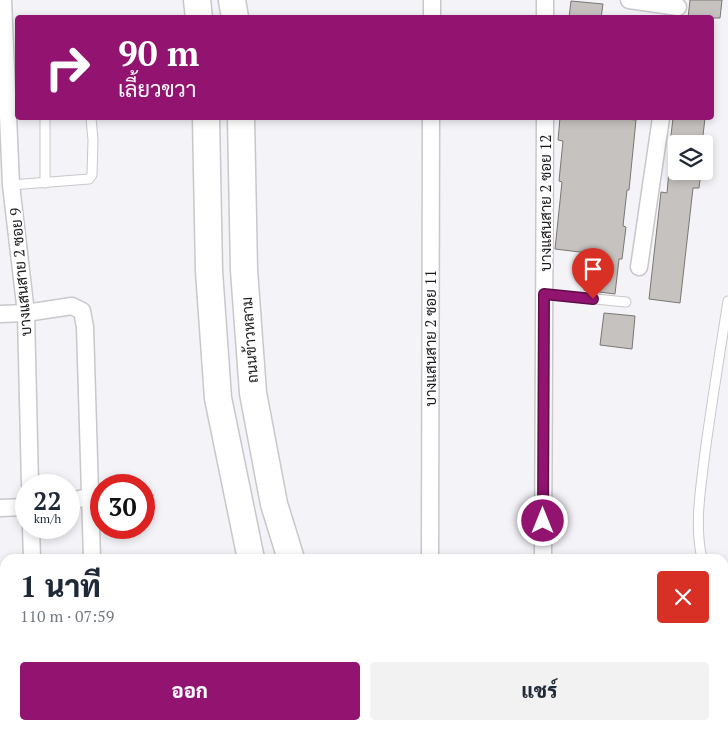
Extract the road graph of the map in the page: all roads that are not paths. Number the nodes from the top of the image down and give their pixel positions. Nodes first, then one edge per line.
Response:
1 (3, 0) edge
2 (197, 0) edge
3 (232, 0) edge
4 (432, 0) edge
5 (545, 0) edge
6 (629, 0) edge
7 (678, 8) edge
8 (200, 15) edge
9 (234, 15) edge
10 (432, 15) edge
11 (545, 15) edge
12 (12, 85) edge
13 (45, 120) edge
14 (91, 120) edge
15 (206, 120) edge
16 (241, 120) edge
17 (431, 120) edge
18 (545, 120) edge
19 (661, 120) edge
20 (46, 182) junction
21 (11, 185) junction
22 (639, 267) dead end
23 (544, 294) junction
24 (728, 301) edge
25 (626, 302) dead end
26 (26, 313) junction
27 (0, 314) edge
28 (30, 474) edge
29 (89, 498) junction
30 (80, 499) edge
31 (15, 507) edge
32 (0, 508) edge
33 (31, 539) edge
34 (32, 554) edge
35 (92, 554) edge
36 (250, 554) edge
37 (289, 554) edge
38 (430, 554) edge
39 (543, 554) edge
40 (701, 554) edge

1 - 12 street, บางแสนสาย 2 ซอย 9
2 - 8 main road
3 - 9 main road
4 - 10 street
5 - 11 street
6 - 7 street
12 - 21 street, บางแสนสาย 2 ซอย 9
13 - 20 lane
14 - 20 lane
15 - 36 main road
16 - 37 main road, ถนนข้าวหลาม
17 - 38 street, บางแสนสาย 2 ซอย 11
18 - 23 street, บางแสนสาย 2 ซอย 12
19 - 22 street
20 - 21 lane
21 - 26 street, บางแสนสาย 2 ซอย 9
23 - 25 lane
23 - 39 street, บางแสนสาย 2 ซอย 12
24 - 40 lane
26 - 27 street
26 - 28 street, บางแสนสาย 2 ซอย 9
26 - 29 street
29 - 30 street
29 - 35 street
31 - 32 street
33 - 34 street

